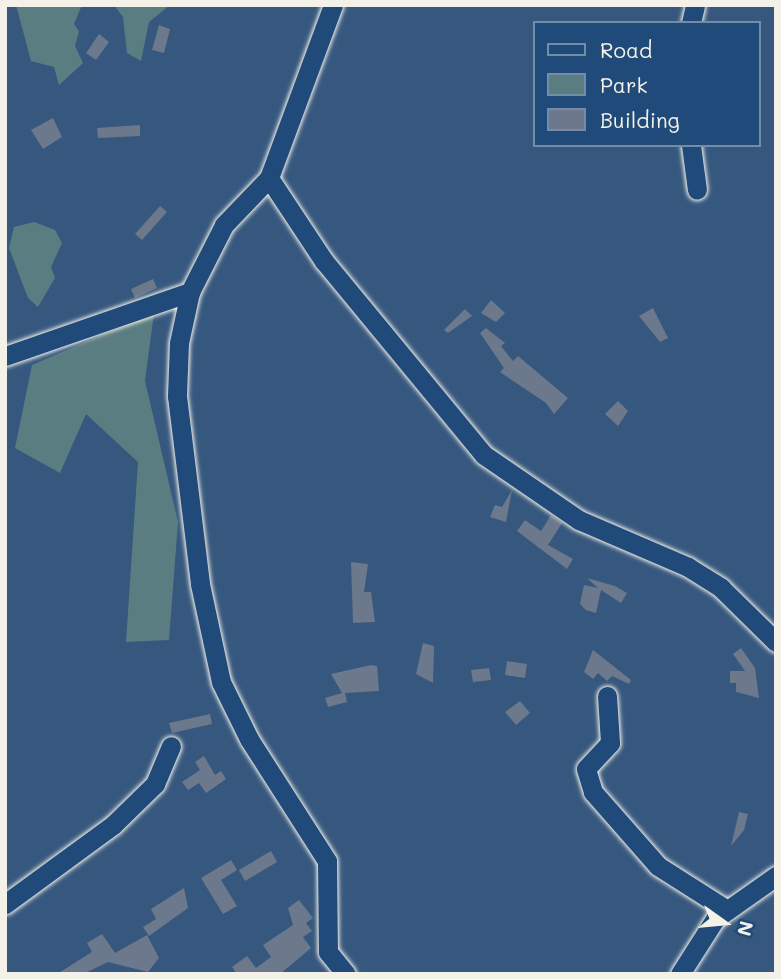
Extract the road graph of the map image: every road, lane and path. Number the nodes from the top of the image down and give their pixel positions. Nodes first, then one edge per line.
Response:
1 (333, 5) edge
2 (691, 147) edge
3 (269, 178) junction
4 (696, 190) dead end
5 (190, 292) junction
6 (5, 356) edge
7 (776, 642) edge
8 (607, 696) dead end
9 (171, 746) dead end
10 (776, 876) edge
11 (5, 904) edge
12 (727, 910) junction
13 (346, 974) edge
14 (680, 974) edge

1 - 3 street
2 - 4 street
3 - 5 street
3 - 7 street
5 - 6 street
5 - 13 street
8 - 12 street
9 - 11 street
10 - 12 street
12 - 14 street

